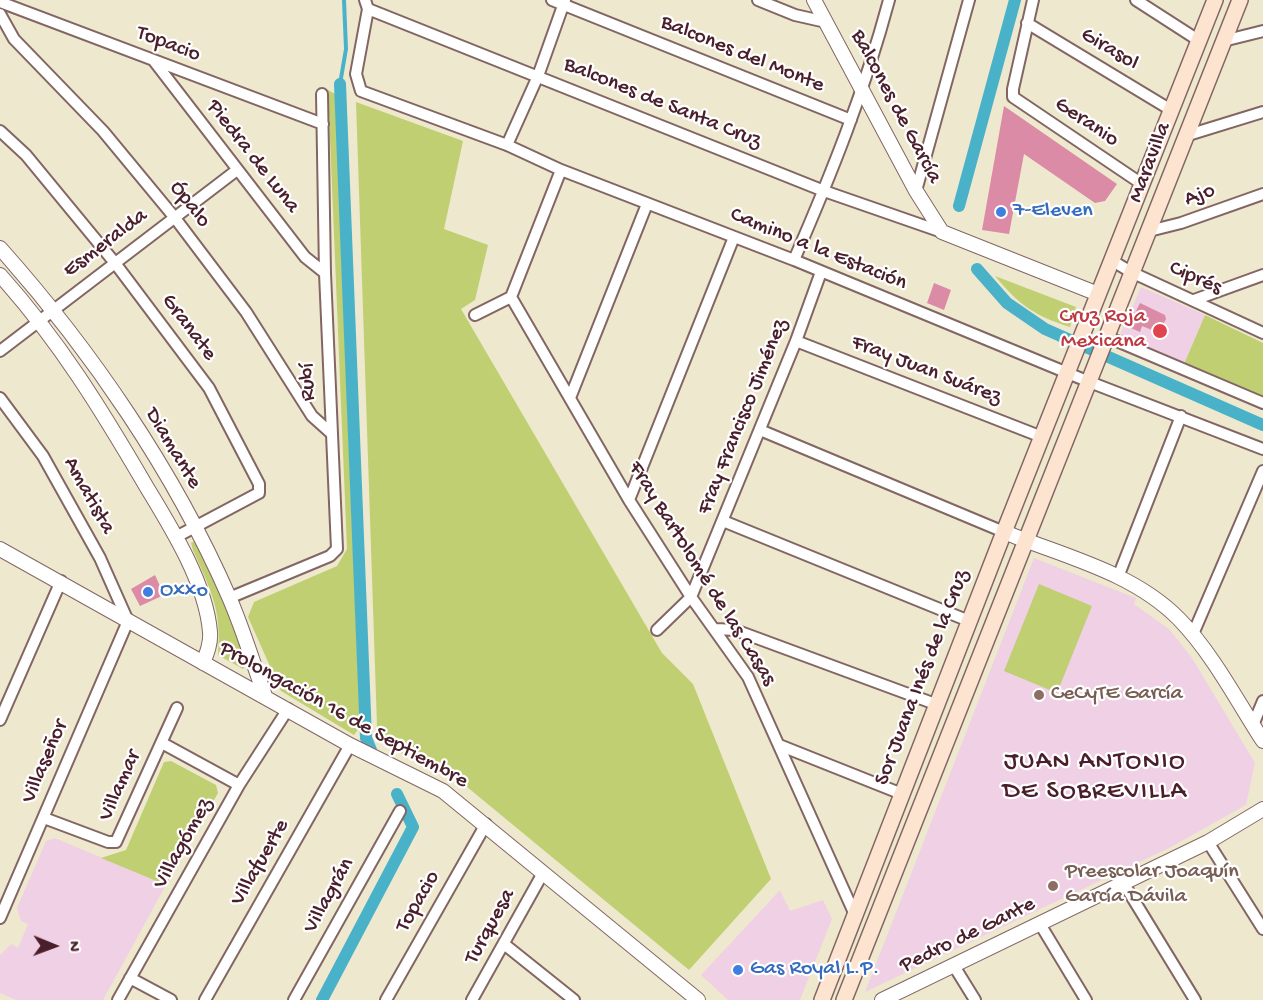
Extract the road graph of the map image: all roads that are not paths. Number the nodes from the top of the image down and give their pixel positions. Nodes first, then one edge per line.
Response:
1 (552, 0) edge
2 (758, 0) edge
3 (814, 0) edge
4 (890, 0) edge
5 (969, 0) edge
6 (1033, 0) edge
7 (1136, 0) edge
8 (1215, 0) edge
9 (1240, 0) edge
10 (0, 2) edge
11 (565, 2) edge
12 (366, 5) edge
13 (0, 14) edge
14 (826, 22) junction
15 (1027, 23) junction
16 (1263, 31) edge
17 (1198, 40) junction
18 (1223, 41) junction
19 (153, 60) junction
20 (538, 75) junction
21 (863, 89) junction
22 (322, 94) dead end
23 (1171, 110) junction
24 (1263, 112) edge
25 (851, 120) junction
26 (323, 124) junction
27 (0, 131) edge
28 (1185, 136) junction
29 (507, 145) junction
30 (237, 170) junction
31 (561, 170) junction
32 (1142, 183) junction
33 (824, 191) junction
34 (916, 191) junction
35 (1263, 194) edge
36 (647, 204) junction
37 (175, 218) junction
38 (1149, 231) junction
39 (942, 232) junction
40 (734, 237) junction
41 (0, 248) edge
42 (794, 260) junction
43 (1111, 260) junction
44 (115, 263) junction
45 (821, 272) junction
46 (1131, 272) junction
47 (325, 273) junction
48 (0, 275) edge
49 (1263, 275) edge
50 (1098, 294) junction
51 (511, 297) junction
52 (1194, 300) junction
53 (53, 308) junction
54 (475, 315) dead end
55 (40, 319) junction
56 (1263, 333) edge
57 (1105, 339) junction
58 (796, 341) junction
59 (0, 351) edge
60 (1070, 368) junction
61 (1090, 374) junction
62 (0, 398) edge
63 (570, 398) junction
64 (1263, 403) edge
65 (1181, 416) junction
66 (760, 430) junction
67 (331, 433) junction
68 (1042, 437) junction
69 (1263, 449) edge
70 (1263, 471) edge
71 (629, 500) junction
72 (723, 521) junction
73 (194, 527) junction
74 (1004, 532) junction
75 (177, 537) junction
76 (1027, 541) junction
77 (0, 549) edge
78 (1118, 577) junction
79 (61, 581) junction
80 (691, 597) junction
81 (229, 598) junction
82 (128, 621) junction
83 (969, 621) junction
84 (716, 629) junction
85 (657, 630) dead end
86 (1193, 634) junction
87 (203, 663) junction
88 (265, 696) junction
89 (1263, 701) edge
90 (938, 705) junction
91 (177, 708) dead end
92 (288, 709) junction
93 (0, 720) edge
94 (1253, 725) junction
95 (1263, 741) edge
96 (162, 743) junction
97 (351, 745) junction
98 (779, 745) junction
99 (239, 786) junction
100 (902, 794) junction
101 (1263, 809) edge
102 (400, 812) dead end
103 (44, 818) junction
104 (486, 824) junction
105 (1208, 842) junction
106 (543, 873) junction
107 (1124, 884) junction
108 (855, 915) junction
109 (0, 918) edge
110 (1040, 924) junction
111 (1263, 929) edge
112 (504, 944) junction
113 (954, 966) junction
114 (130, 978) junction
115 (118, 1000) edge
116 (171, 1000) edge
117 (205, 1000) edge
118 (294, 1000) edge
119 (386, 1000) edge
120 (472, 1000) edge
121 (574, 1000) edge
122 (698, 1000) edge
123 (822, 1000) edge
124 (844, 1000) edge
125 (882, 1000) edge
126 (975, 1000) edge
127 (1086, 1000) edge
128 (1195, 1000) edge

1 - 11 street, Balcones del Monte
2 - 14 street
3 - 14 street, Balcones de García
4 - 21 street
5 - 34 street
6 - 15 street
7 - 17 street
8 - 17 main road, Maravilla
9 - 18 main road, Maravilla
10 - 19 street, Topacio
11 - 20 street
11 - 25 street, Balcones del Monte
12 - 20 street, Balcones de Santa Cruz
12 - 29 street, Camino a la Estación
13 - 37 street, Ópalo
14 - 21 street, Balcones de García
15 - 23 street, Girasol
15 - 32 street, Geranio
16 - 18 street
17 - 23 main road, Maravilla
18 - 28 main road, Maravilla
19 - 26 street, Topacio
19 - 30 street, Piedra de Luna
20 - 29 street
20 - 33 street, Balcones de Santa Cruz
21 - 25 street
21 - 34 street, Balcones de García
22 - 26 street, Rubí
23 - 32 main road, Maravilla
24 - 28 street
25 - 33 street
26 - 47 street, Rubí
27 - 44 street, Granate
28 - 38 main road, Maravilla
29 - 31 street, Camino a la Estación
30 - 37 street, Esmeralda
30 - 47 street, Piedra de Luna
31 - 36 street, Camino a la Estación
31 - 51 street
32 - 43 main road, Maravilla
33 - 39 street, Balcones de Santa Cruz
33 - 42 street
34 - 39 street, Balcones de García
35 - 38 street, Ajo
36 - 40 street, Camino a la Estación
36 - 63 street
37 - 44 street, Esmeralda
37 - 67 street, Ópalo
38 - 46 main road, Maravilla
39 - 50 street
40 - 42 street, Camino a la Estación
40 - 71 street
41 - 53 street, Diamante
42 - 45 street, Camino a la Estación
43 - 46 street, Ciprés
43 - 50 main road, Maravilla
44 - 53 street, Esmeralda
44 - 73 street, Granate
45 - 58 street, Fray Francisco Jiménez
45 - 60 street, Camino a la Estación
46 - 52 street, Ciprés
46 - 57 main road, Maravilla
47 - 67 street, Rubí
48 - 55 street, Diamante
49 - 52 street
50 - 60 main road, Maravilla
51 - 54 street
51 - 63 street, Fray Bartolomé de las Casas
52 - 56 street, Ciprés
53 - 55 street, Esmeralda
53 - 73 street, Diamante
55 - 59 street, Esmeralda
55 - 75 street, Diamante
57 - 61 main road, Maravilla
57 - 64 street
58 - 66 street, Fray Francisco Jiménez
58 - 68 street, Fray Juan Suárez
60 - 61 street, Camino a la Estación
60 - 68 main road, Sor Juana Inés de la Cruz
61 - 65 street, Camino a la Estación
61 - 76 main road, Sor Juana Inés de la Cruz
62 - 82 street, Amatista
63 - 71 street, Fray Bartolomé de las Casas
65 - 69 street, Camino a la Estación
65 - 78 street
66 - 72 street, Fray Francisco Jiménez
66 - 74 street
67 - 81 street, Rubí
68 - 74 main road, Sor Juana Inés de la Cruz
70 - 86 street
71 - 80 street, Fray Bartolomé de las Casas
72 - 80 street, Fray Francisco Jiménez
72 - 83 street
73 - 75 street, Granate
73 - 81 street, Diamante
74 - 76 street
74 - 83 main road, Sor Juana Inés de la Cruz
75 - 87 street, Diamante
76 - 78 street
76 - 124 main road, Sor Juana Inés de la Cruz
77 - 79 street, Prolongación 16 de Septiembre
78 - 86 street
79 - 82 street, Prolongación 16 de Septiembre
79 - 93 street
80 - 84 street, Fray Bartolomé de las Casas
80 - 85 street, Fray Francisco Jiménez
81 - 88 street, Diamante
82 - 87 street, Prolongación 16 de Septiembre
82 - 103 street, Villaseñor
83 - 90 main road, Sor Juana Inés de la Cruz
84 - 90 street
84 - 98 street, Fray Bartolomé de las Casas
86 - 94 street
87 - 88 street, Prolongación 16 de Septiembre
88 - 92 street, Prolongación 16 de Septiembre
89 - 94 street
90 - 100 main road, Sor Juana Inés de la Cruz
91 - 96 street, Villamar
92 - 97 street, Prolongación 16 de Septiembre
92 - 99 street, Villagómez
94 - 95 street
96 - 99 street
96 - 103 street, Villamar
97 - 104 street, Prolongación 16 de Septiembre
97 - 117 street, Villafuerte
98 - 100 street
98 - 108 street, Fray Bartolomé de las Casas
99 - 114 street, Villagómez
100 - 108 main road, Sor Juana Inés de la Cruz
101 - 105 street, Pedro de Gante
102 - 118 street, Villagrán
103 - 109 street, Villaseñor
104 - 106 street, Prolongación 16 de Septiembre
104 - 119 street, Topacio
105 - 107 street, Pedro de Gante
105 - 111 street
106 - 112 street, Turquesa
106 - 122 street, Prolongación 16 de Septiembre
107 - 110 street, Pedro de Gante
107 - 128 street
108 - 123 main road, Sor Juana Inés de la Cruz
110 - 113 street, Pedro de Gante
110 - 127 street
112 - 120 street, Turquesa
112 - 121 street
113 - 125 street, Pedro de Gante
113 - 126 street
114 - 115 street, Villagómez
114 - 116 street

